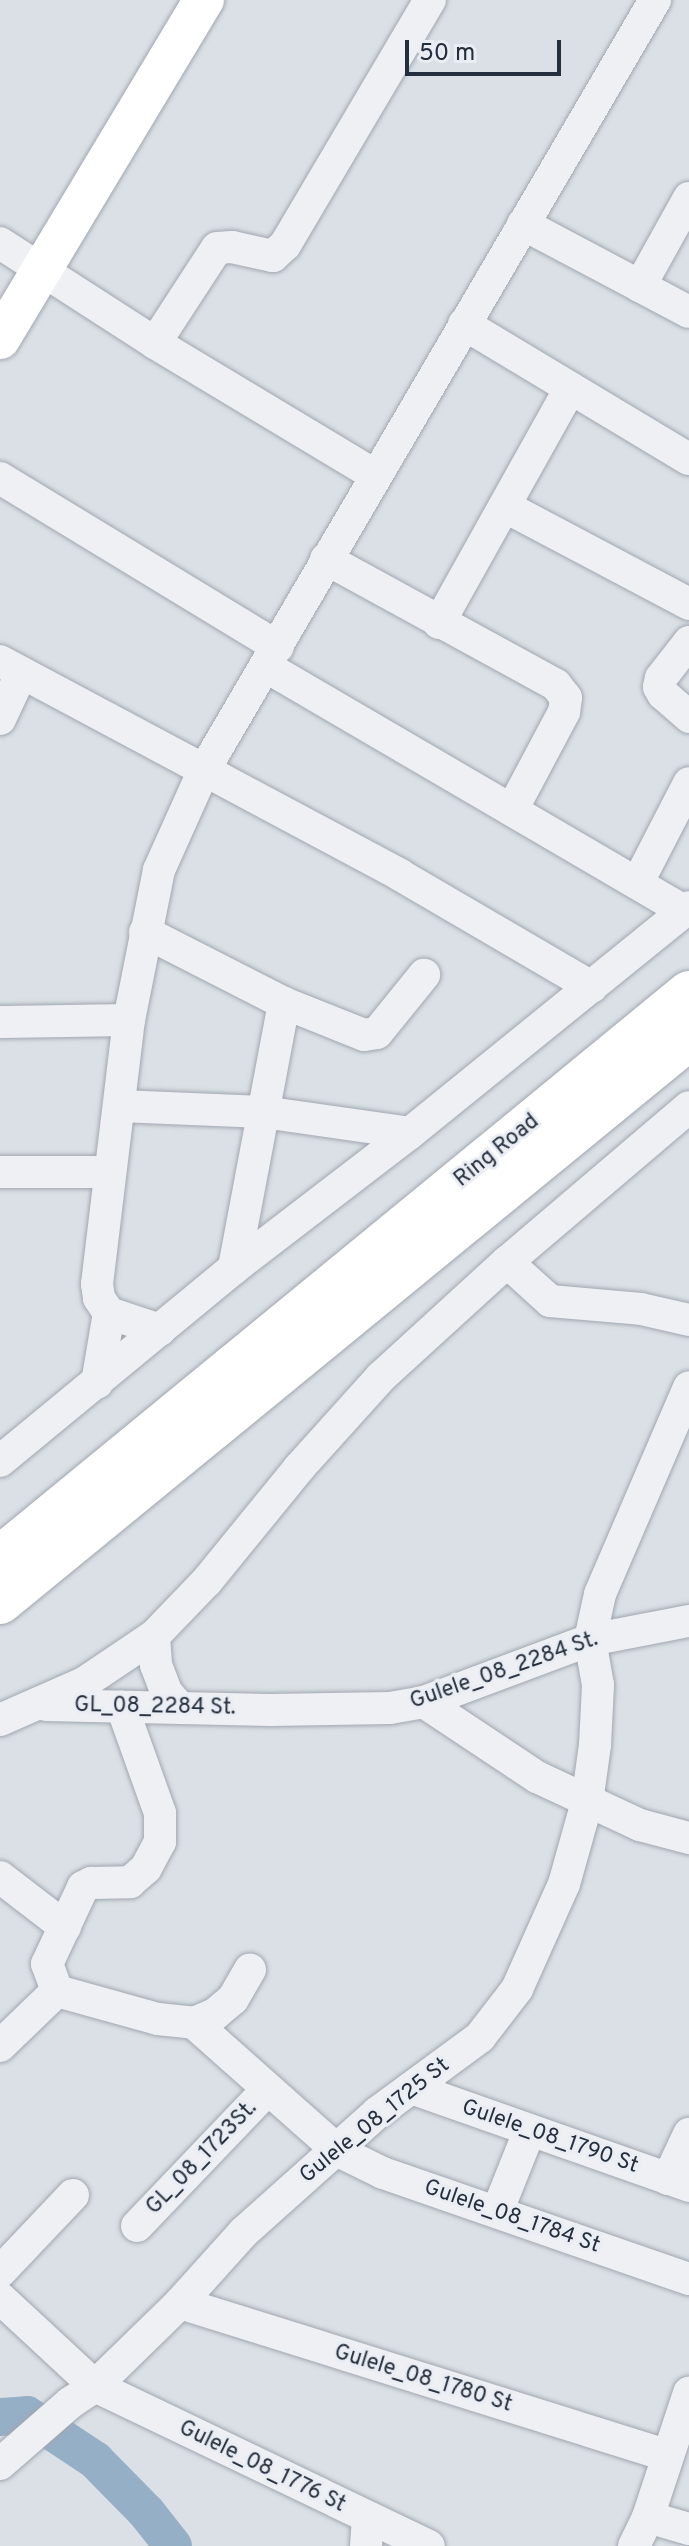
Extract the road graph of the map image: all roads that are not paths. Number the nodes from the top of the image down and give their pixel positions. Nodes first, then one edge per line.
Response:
1 (204, 0) edge
2 (430, 0) edge
3 (655, 0) edge
4 (689, 198) edge
5 (523, 224) junction
6 (0, 243) edge
7 (42, 271) junction
8 (640, 286) junction
9 (689, 312) edge
10 (464, 324) junction
11 (0, 339) edge
12 (155, 343) junction
13 (569, 390) junction
14 (689, 459) edge
15 (375, 475) junction
16 (0, 478) edge
17 (506, 507) junction
18 (326, 559) junction
19 (689, 604) edge
20 (439, 623) junction
21 (689, 642) edge
22 (272, 657) junction
23 (10, 668) edge
24 (689, 717) edge
25 (0, 719) edge
26 (203, 772) junction
27 (689, 783) edge
28 (512, 810) junction
29 (638, 882) junction
30 (687, 909) edge
31 (145, 932) junction
32 (424, 975) dead end
33 (592, 987) junction
34 (689, 993) edge
35 (284, 1003) junction
36 (129, 1020) junction
37 (0, 1022) edge
38 (689, 1038) edge
39 (120, 1106) junction
40 (689, 1107) edge
41 (263, 1112) junction
42 (410, 1133) junction
43 (0, 1172) edge
44 (109, 1172) junction
45 (507, 1262) junction
46 (234, 1268) junction
47 (109, 1313) junction
48 (689, 1320) edge
49 (315, 1322) junction
50 (160, 1330) junction
51 (97, 1383) junction
52 (689, 1387) edge
53 (0, 1461) edge
54 (0, 1558) edge
55 (0, 1602) edge
56 (689, 1621) edge
57 (154, 1636) junction
58 (590, 1640) junction
59 (173, 1700) junction
60 (424, 1702) junction
61 (39, 1705) junction
62 (122, 1707) junction
63 (270, 1710) joint
64 (0, 1713) edge
65 (0, 1720) edge
66 (587, 1802) junction
67 (689, 1838) edge
68 (2, 1885) edge
69 (65, 1927) junction
70 (250, 1970) dead end
71 (57, 1991) junction
72 (194, 2023) junction
73 (0, 2046) edge
74 (411, 2088) junction
75 (267, 2090) junction
76 (529, 2132) junction
77 (689, 2134) edge
78 (338, 2151) junction
79 (679, 2183) edge
80 (73, 2195) dead end
81 (497, 2212) junction
82 (137, 2226) dead end
83 (0, 2272) edge
84 (689, 2279) edge
85 (0, 2298) edge
86 (180, 2303) junction
87 (689, 2393) edge
88 (82, 2394) junction
89 (666, 2455) junction
90 (6, 2458) edge
91 (668, 2529) edge
92 (367, 2532) edge
93 (429, 2546) edge
94 (634, 2546) edge

1 - 7 main road
2 - 12 street
3 - 5 street
4 - 8 street
5 - 8 street
5 - 10 street
6 - 7 street
7 - 11 main road
7 - 12 street
8 - 9 street
10 - 13 street
10 - 15 street
12 - 15 street
13 - 14 street
13 - 17 street
15 - 18 street
16 - 22 street
17 - 19 street
17 - 20 street
18 - 20 street
18 - 22 street
20 - 28 street
21 - 24 street
22 - 26 street
22 - 28 street
23 - 25 street
23 - 26 street
26 - 31 street
26 - 33 street
27 - 29 street
28 - 29 street
29 - 30 street
30 - 33 street
31 - 35 street
31 - 36 street
32 - 35 street
33 - 42 street
34 - 49 highway, Ring Road
35 - 41 street
36 - 37 street
36 - 39 street
38 - 49 highway, Ring Road
39 - 41 street
39 - 44 street
40 - 45 street
41 - 42 street
41 - 46 street
42 - 46 street
43 - 44 street
44 - 47 street
45 - 48 street
45 - 57 street
46 - 50 street
47 - 50 street
47 - 51 street
49 - 54 highway
49 - 55 highway
50 - 51 street
51 - 53 street
52 - 58 street
56 - 58 street, Gulele_08_2284 St.
57 - 59 street
57 - 61 street
58 - 60 street, Gulele_08_2284 St.
58 - 66 street, Gulele_08_1725 St
59 - 62 street, GL_08_2284 St.
59 - 63 street, GL_08_2284 St.
60 - 63 street, Gulele_08_2284 St.
60 - 66 street
61 - 62 street, GL_08_2284 St.
61 - 64 street
61 - 65 street
62 - 69 street
66 - 67 street
66 - 74 street, Gulele_08_1725 St
68 - 69 street
69 - 71 street
70 - 72 street
71 - 72 street
71 - 73 street
72 - 75 street, Gulele_08_1784 St
74 - 76 street, Gulele_08_1790 St
74 - 78 street, Gulele_08_1725 St
75 - 78 street, Gulele_08_1784 St
75 - 82 street, GL_08_1723St.
76 - 79 street, Gulele_08_1790 St
76 - 81 street
77 - 79 street
78 - 81 street, Gulele_08_1784 St
78 - 86 street, Gulele_08_1725 St
80 - 83 street
81 - 84 street, Gulele_08_1784 St
85 - 88 street, Gulele_08_1776 St
86 - 88 street, Gulele_08_1725 St
86 - 89 street, Gulele_08_1780 St
87 - 89 street
88 - 90 street, Gulele_08_1725 St
88 - 92 street, Gulele_08_1776 St
89 - 91 street
91 - 94 street
92 - 93 street, Gulele_08_1776 St

